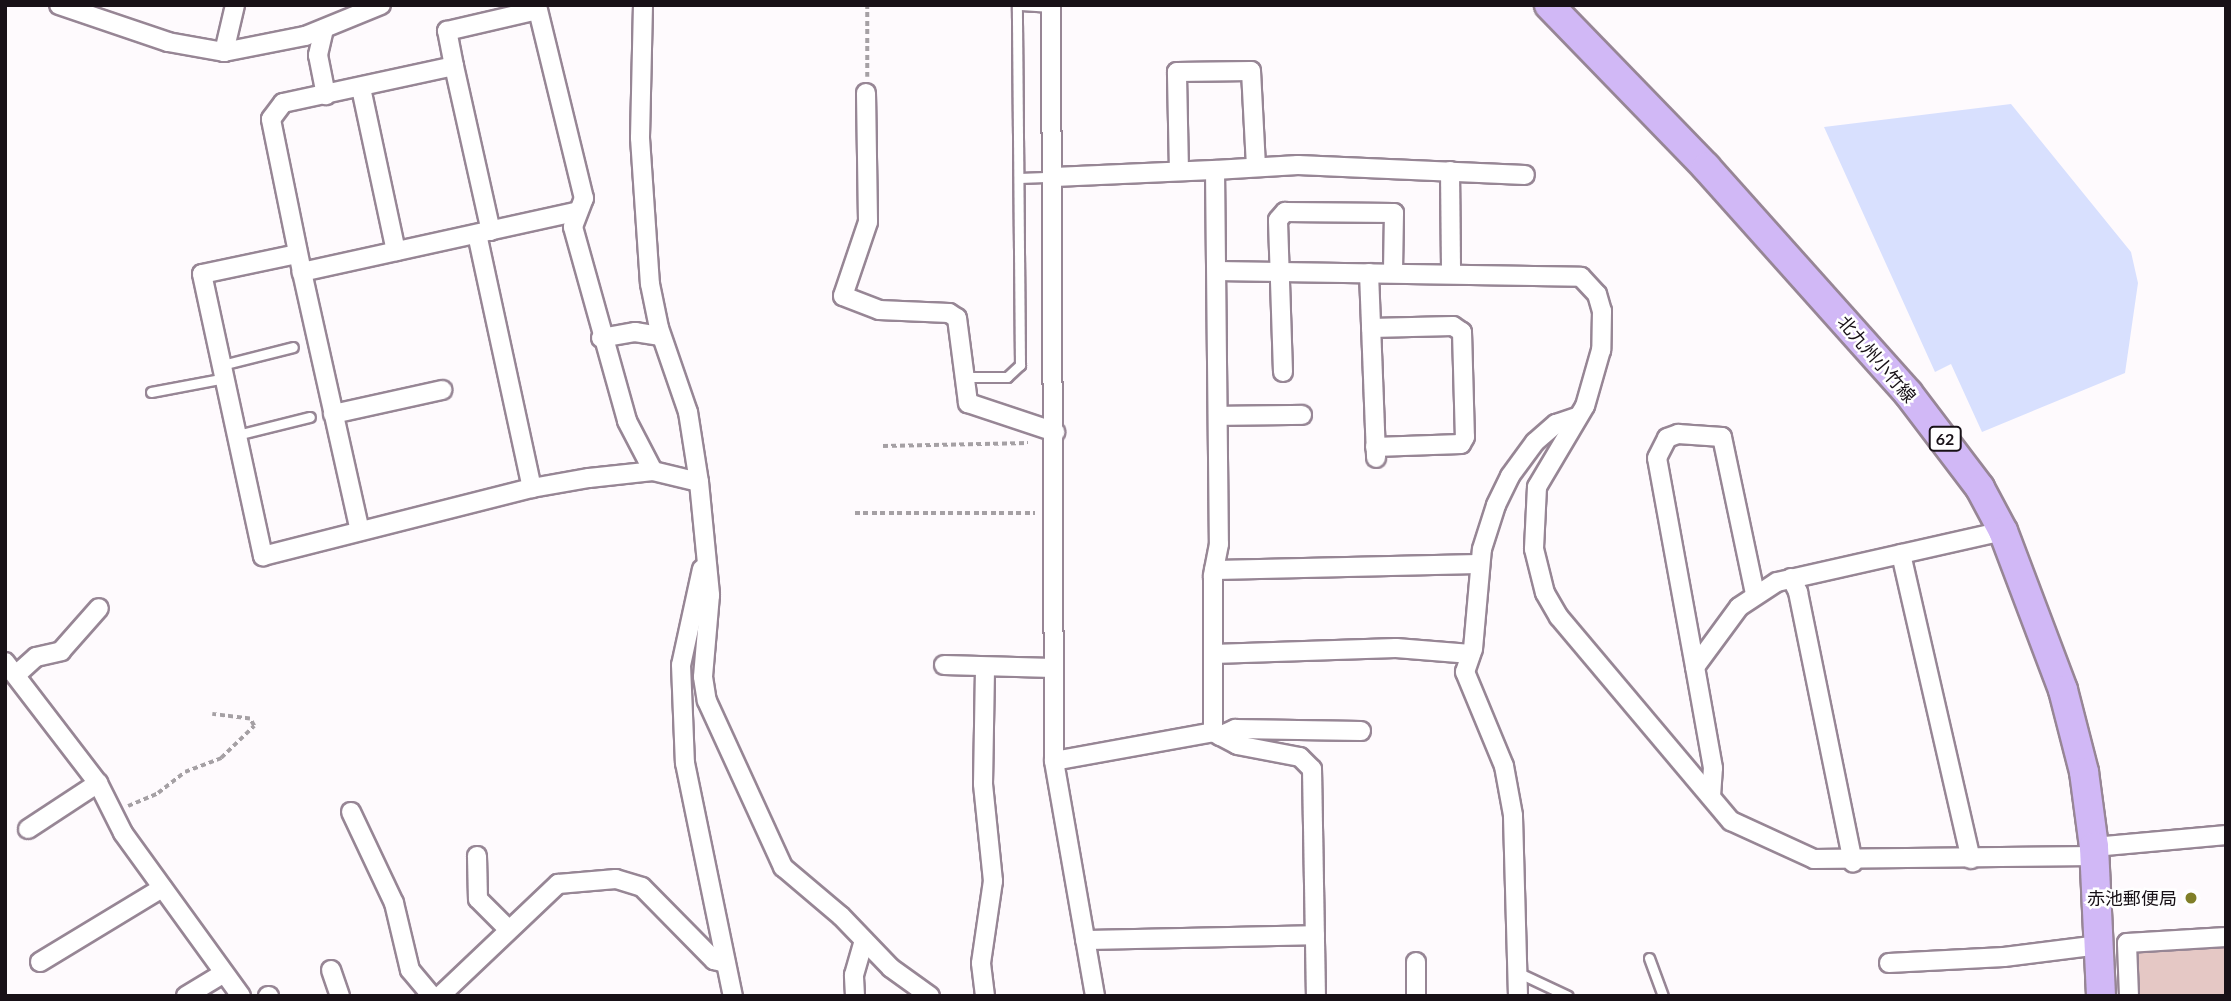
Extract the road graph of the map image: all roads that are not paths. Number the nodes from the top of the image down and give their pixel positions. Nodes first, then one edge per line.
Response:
1 (59, 5) edge
2 (236, 5) edge
3 (381, 5) edge
4 (643, 5) edge
5 (1019, 5) edge
6 (1549, 5) edge
7 (1051, 6) edge
8 (324, 29) junction
9 (224, 52) junction
10 (454, 66) junction
11 (361, 88) junction
12 (866, 93) road end
13 (326, 95) junction
14 (1256, 167) junction
15 (1214, 170) junction
16 (1179, 171) junction
17 (1450, 171) junction
18 (1525, 176) dead end
19 (1052, 177) junction
20 (1018, 178) junction
21 (575, 212) junction
22 (484, 232) junction
23 (396, 251) junction
24 (300, 263) junction
25 (1217, 271) junction
26 (1281, 271) junction
27 (1369, 273) junction
28 (1393, 273) junction
29 (1451, 273) junction
30 (1371, 328) junction
31 (662, 335) junction
32 (601, 338) junction
33 (293, 347) dead end
34 (223, 371) junction
35 (1283, 372) dead end
36 (965, 377) junction
37 (442, 390) dead end
38 (151, 392) dead end
39 (333, 414) junction
40 (1302, 415) dead end
41 (1218, 416) junction
42 (310, 417) dead end
43 (1576, 418) junction
44 (237, 435) junction
45 (1055, 437) junction
46 (653, 471) junction
47 (699, 482) junction
48 (532, 488) junction
49 (360, 531) junction
50 (2003, 531) junction
51 (1901, 554) junction
52 (705, 555) junction
53 (1480, 564) junction
54 (1214, 570) junction
55 (1791, 578) junction
56 (1755, 594) junction
57 (99, 608) dead end
58 (1213, 654) junction
59 (1471, 654) junction
60 (944, 665) dead end
61 (985, 667) junction
62 (1695, 667) junction
63 (10, 668) edge
64 (1053, 668) junction
65 (1361, 731) dead end
66 (1217, 734) junction
67 (1054, 761) junction
68 (98, 783) junction
69 (1711, 796) junction
70 (351, 812) dead end
71 (28, 829) dead end
72 (2226, 835) edge
73 (2094, 851) junction
74 (477, 856) dead end
75 (1971, 859) junction
76 (1853, 862) junction
77 (162, 888) junction
78 (508, 929) junction
79 (1315, 935) junction
80 (2226, 937) edge
81 (864, 940) junction
82 (1085, 940) junction
83 (2099, 945) junction
84 (1649, 958) dead end
85 (40, 962) dead end
86 (1416, 962) dead end
87 (726, 963) junction
88 (1889, 963) dead end
89 (331, 970) dead end
90 (1517, 972) junction
91 (224, 973) junction
92 (186, 996) edge
93 (242, 996) edge
94 (340, 996) edge
95 (432, 996) edge
96 (440, 996) edge
97 (733, 996) edge
98 (855, 996) edge
99 (930, 996) edge
100 (985, 996) edge
101 (1095, 996) edge
102 (1316, 996) edge
103 (1416, 996) edge
104 (1517, 996) edge
105 (1568, 996) edge
106 (1662, 996) edge
107 (2101, 996) edge
108 (2129, 996) edge

1 - 9 street
2 - 9 street
3 - 8 street
4 - 31 street
5 - 7 lane
5 - 20 lane
6 - 50 main road, 北九州小竹線 / 62
7 - 19 street
8 - 9 street
8 - 13 street
10 - 11 street
10 - 21 street
10 - 22 street
11 - 13 street
11 - 23 street
12 - 36 street
13 - 24 street
14 - 15 street
14 - 16 street
14 - 17 street
15 - 16 street
15 - 25 street
16 - 19 street
17 - 18 street
17 - 29 street
19 - 20 lane
19 - 45 street
20 - 36 lane
21 - 22 street
21 - 32 street
22 - 23 street
22 - 48 street
23 - 24 street
24 - 34 street
24 - 39 street
25 - 26 street
25 - 41 street
26 - 27 street
26 - 28 street
26 - 35 street
27 - 28 street
27 - 30 street
28 - 29 street
29 - 43 street
30 - 30 street
31 - 32 street
31 - 47 street
32 - 46 street
33 - 34 lane
34 - 38 lane
34 - 44 street
36 - 45 street
37 - 39 street
39 - 49 street
40 - 41 street
41 - 54 street
42 - 44 lane
43 - 53 street
43 - 69 street
44 - 49 street
45 - 64 street
46 - 47 street
46 - 48 street
47 - 52 street
48 - 49 street
50 - 51 street
50 - 73 main road, 北九州小竹線 / 62
51 - 55 street
51 - 75 street
52 - 81 street
52 - 87 street
53 - 54 street
53 - 59 street
54 - 58 street
55 - 56 street
55 - 76 street
56 - 62 street
56 - 62 street
57 - 63 street
58 - 59 street
58 - 66 street
59 - 90 street
60 - 61 street
61 - 64 street
61 - 100 street
62 - 69 street
63 - 68 street
64 - 67 street
65 - 66 street
66 - 67 street
66 - 79 street
67 - 82 street
68 - 71 street
68 - 77 street
69 - 76 street
70 - 95 street
72 - 73 street
73 - 75 street
73 - 83 main road, 北九州小竹線 / 62
74 - 78 street
75 - 76 street
77 - 85 street
77 - 91 street
78 - 87 street
78 - 96 street
79 - 82 street
79 - 102 street
80 - 108 street
81 - 98 street
81 - 99 street
82 - 101 street
83 - 88 street
83 - 107 main road, 北九州小竹線 / 62
84 - 106 lane
86 - 103 street
87 - 97 street
89 - 94 street
90 - 104 street
90 - 105 lane
91 - 92 street
91 - 93 street

